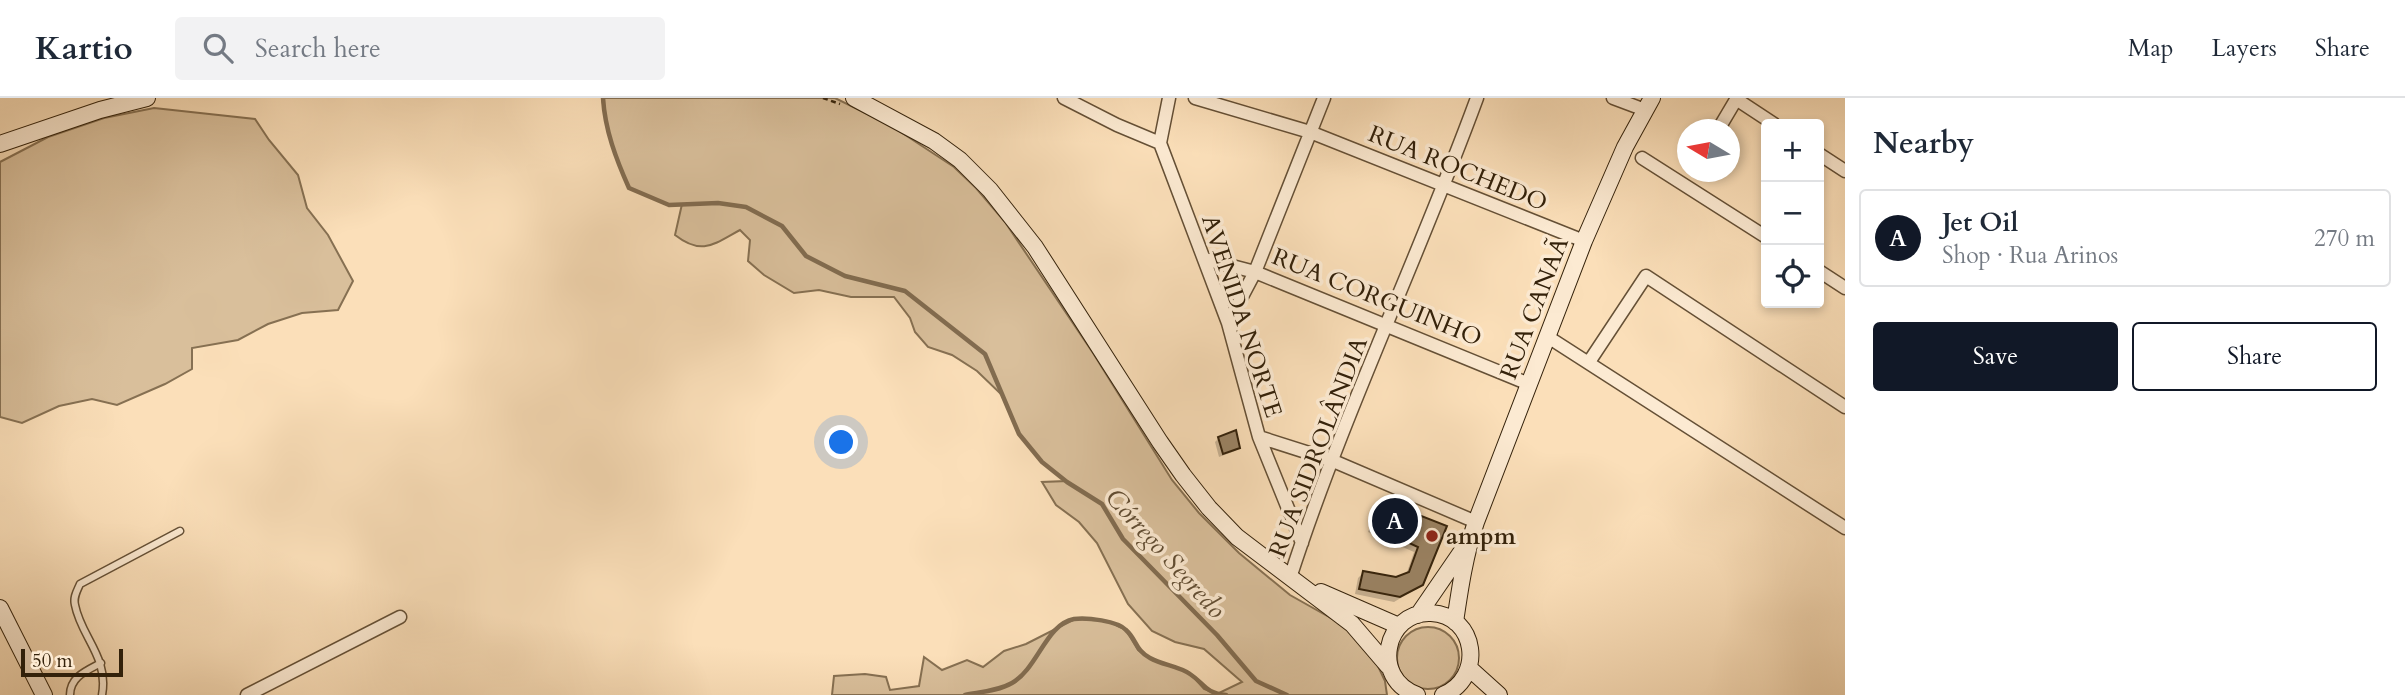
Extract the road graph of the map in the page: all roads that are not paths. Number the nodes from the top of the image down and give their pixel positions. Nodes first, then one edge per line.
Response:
1 (147, 98) edge
2 (854, 98) edge
3 (1064, 98) edge
4 (1169, 98) edge
5 (1195, 98) edge
6 (1324, 98) edge
7 (1477, 98) edge
8 (1613, 98) edge
9 (1736, 99) edge
10 (1648, 104) edge
11 (1724, 119) edge
12 (1766, 119) edge
13 (1310, 132) junction
14 (1160, 143) junction
15 (0, 144) edge
16 (1824, 157) edge
17 (1642, 158) dead end
18 (1845, 171) edge
19 (1684, 184) joint
20 (1445, 185) junction
21 (1761, 234) edge
22 (1584, 241) junction
23 (1205, 259) junction
24 (1255, 272) junction
25 (1824, 274) edge
26 (1845, 288) edge
27 (1228, 323) junction
28 (1388, 325) junction
29 (1548, 337) junction
30 (1589, 362) junction
31 (1530, 384) junction
32 (1845, 407) edge
33 (1259, 438) junction
34 (1331, 460) junction
35 (1476, 522) junction
36 (1845, 528) edge
37 (180, 531) dead end
38 (1469, 540) junction
39 (1302, 543) junction
40 (1293, 579) junction
41 (0, 608) edge
42 (1418, 615) junction
43 (400, 618) dead end
44 (1455, 622) junction
45 (1399, 626) junction
46 (101, 663) junction
47 (1469, 668) junction
48 (1393, 680) edge
49 (44, 695) edge
50 (70, 695) edge
51 (102, 695) edge
52 (247, 695) edge
53 (1417, 695) edge
54 (1443, 695) edge
55 (1499, 695) edge

1 - 15 main road
2 - 40 main road
3 - 14 street
4 - 14 street
5 - 13 street, RUA ROCHEDO
6 - 13 street
7 - 20 street, RUA SIDROLÂNDIA
8 - 10 street
9 - 11 street
9 - 12 street
10 - 22 main road, RUA CANAÃ
13 - 20 street, RUA ROCHEDO
13 - 24 street
14 - 23 street, AVENIDA NORTE
16 - 18 street
17 - 19 street
19 - 21 street
20 - 22 street, RUA ROCHEDO
20 - 28 street, RUA SIDROLÂNDIA
22 - 29 main road, RUA CANAÃ
23 - 24 street, RUA CORGUINHO
23 - 27 street, AVENIDA NORTE
24 - 27 street
24 - 28 street, RUA CORGUINHO
25 - 26 street
27 - 33 street, AVENIDA NORTE
28 - 31 street, RUA CORGUINHO
28 - 34 street, RUA SIDROLÂNDIA
29 - 30 street
29 - 31 main road, RUA CANAÃ
30 - 32 street
30 - 36 street
31 - 35 main road, RUA CANAÃ
33 - 34 street
33 - 39 street, AVENIDA NORTE
34 - 35 street
34 - 39 street, RUA SIDROLÂNDIA
35 - 38 main road, RUA CANAÃ
37 - 46 lane
38 - 42 main road, RUA CANAÃ
38 - 44 main road, RUA CANAÃ
39 - 40 street, RUA SIDROLÂNDIA
40 - 45 main road
40 - 48 main road
41 - 49 main road
42 - 44 main road
42 - 45 main road
43 - 52 street
44 - 47 main road
45 - 48 main road
46 - 50 lane
46 - 51 lane
47 - 54 main road
47 - 55 main road
48 - 53 main road

